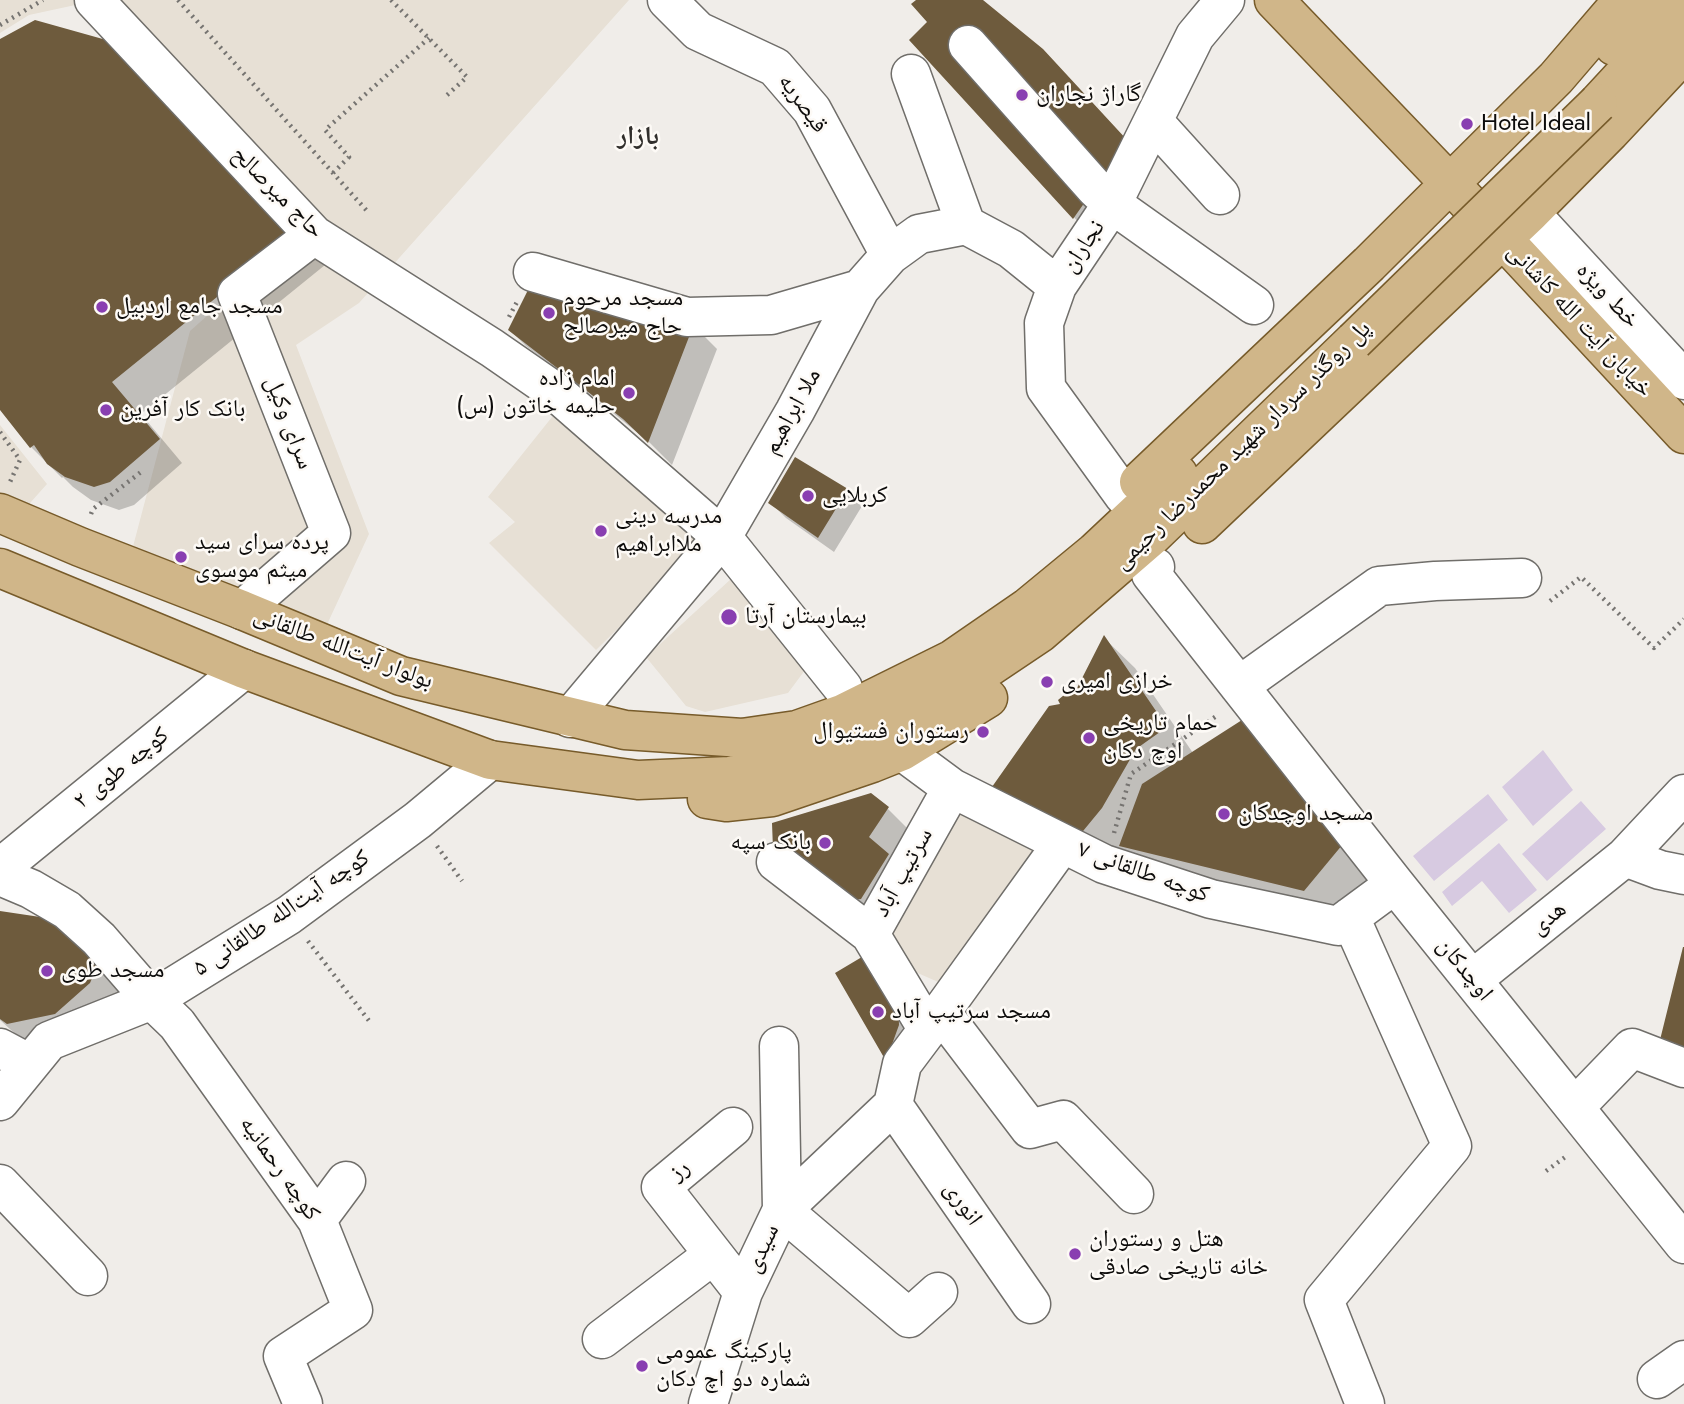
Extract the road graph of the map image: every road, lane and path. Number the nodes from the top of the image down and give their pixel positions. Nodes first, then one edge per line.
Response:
1 (43, 0) edge
2 (94, 0) edge
3 (178, 0) edge
4 (391, 0) edge
5 (667, 0) edge
6 (1224, 0) edge
7 (1274, 0) edge
8 (1623, 0) edge
9 (1655, 0) edge
10 (1684, 10) edge
11 (0, 25) edge
12 (429, 38) junction
13 (968, 45) dead end
14 (1684, 53) edge
15 (911, 74) dead end
16 (446, 96) dead end
17 (1586, 100) junction
18 (1153, 121) junction
19 (1477, 157) junction
20 (333, 173) junction
21 (1450, 183) junction
22 (1220, 195) dead end
23 (1112, 204) junction
24 (367, 211) dead end
25 (1530, 213) junction
26 (966, 225) junction
27 (314, 235) junction
28 (1503, 239) junction
29 (890, 255) junction
30 (1369, 264) junction
31 (533, 272) joint
32 (1058, 286) junction
33 (860, 289) junction
34 (1254, 305) dead end
35 (1418, 319) junction
36 (1347, 331) junction
37 (492, 348) junction
38 (1684, 380) edge
39 (0, 432) edge
40 (1684, 434) edge
41 (141, 472) dead end
42 (1124, 496) junction
43 (2, 503) edge
44 (722, 537) junction
45 (80, 547) junction
46 (1155, 567) junction
47 (0, 568) edge
48 (1522, 578) joint
49 (242, 610) junction
50 (1684, 619) edge
51 (244, 669) junction
52 (843, 688) junction
53 (1242, 691) junction
54 (570, 718) junction
55 (625, 730) junction
56 (742, 738) joint
57 (902, 751) junction
58 (490, 760) junction
59 (638, 780) junction
60 (952, 788) junction
61 (1684, 794) edge
62 (1062, 844) junction
63 (1625, 857) junction
64 (776, 862) dead end
65 (1104, 864) junction
66 (0, 868) edge
67 (1684, 875) edge
68 (0, 876) edge
69 (1395, 884) junction
70 (289, 915) junction
71 (1350, 917) junction
72 (870, 934) junction
73 (1472, 980) junction
74 (152, 1000) junction
75 (935, 1021) junction
76 (370, 1022) dead end
77 (779, 1046) dead end
78 (1684, 1068) edge
79 (8, 1078) edge
80 (892, 1105) junction
81 (1575, 1107) junction
82 (733, 1127) dead end
83 (346, 1181) dead end
84 (0, 1184) edge
85 (1134, 1194) dead end
86 (782, 1210) junction
87 (317, 1220) junction
88 (1684, 1244) edge
89 (713, 1255) junction
90 (88, 1276) dead end
91 (743, 1292) junction
92 (938, 1292) dead end
93 (1031, 1304) dead end
94 (602, 1339) dead end
95 (303, 1404) edge
96 (708, 1404) edge
97 (1365, 1404) edge

1 - 11 path
2 - 27 street, حاج میرصالح
3 - 20 path
4 - 12 path
5 - 29 street, قیصریه
6 - 18 street, نجاران
7 - 21 main road
8 - 17 main road
9 - 17 main road, پل روگذر سردار شهید محمدرضا رحیمی
10 - 17 main road, پل روگذر سردار شهید محمدرضا رحیمی
12 - 16 path
12 - 20 path
13 - 23 street
14 - 17 main road
15 - 26 street
17 - 19 main road
17 - 25 main road
17 - 36 main road, پل روگذر سردار شهید محمدرضا رحیمی, bridge
18 - 22 street
18 - 23 street, نجاران
19 - 21 main road
19 - 25 main road
20 - 24 path
21 - 28 main road, خیابان آیت الله کاشانی
21 - 30 main road
23 - 32 street, نجاران
23 - 34 street
25 - 28 main road
25 - 38 street, خط ویژه
26 - 29 street, ملا ابراهیم
26 - 32 street
27 - 37 street, حاج میرصالح
27 - 49 street, سرای وکیل
28 - 35 main road
28 - 40 main road, خیابان آیت الله کاشانی
29 - 33 street, ملا ابراهیم
30 - 35 main road
30 - 42 main road
31 - 33 street
31 - 37 path
32 - 42 street, نجاران
33 - 44 street, ملا ابراهیم
35 - 46 main road
36 - 56 main road, پل روگذر سردار شهید محمدرضا رحیمی
36 - 59 main road, پل روگذر سردار شهید محمدرضا رحیمی
37 - 44 street, حاج میرصالح
39 - 43 path
41 - 45 path
42 - 52 main road
43 - 45 main road, بولوار آیت‌الله طالقانی
44 - 52 street, حاج میرصالح
44 - 54 street, ملا ابراهیم
45 - 49 main road, بولوار آیت‌الله طالقانی
46 - 53 street, اوچدکان
46 - 57 main road
47 - 51 main road
48 - 50 path
48 - 53 street
49 - 54 main road, بولوار آیت‌الله طالقانی
51 - 58 main road
51 - 66 street, کوچه طوی ۲
52 - 55 main road
53 - 65 path
53 - 69 street, اوچدکان
54 - 55 main road, بولوار آیت‌الله طالقانی
55 - 56 main road, بولوار آیت‌الله طالقانی
57 - 59 main road
57 - 60 street, کوچه طالقانی ۷
58 - 59 main road
58 - 70 street, کوچه آیت‌الله طالقانی ۵
60 - 62 street, کوچه طالقانی ۷
60 - 72 street, سرتیپ آباد
61 - 63 street, هدی
62 - 65 street, کوچه طالقانی ۷
62 - 75 street
63 - 67 street
63 - 73 street, هدی
64 - 72 street
65 - 71 street, کوچه طالقانی ۷
68 - 74 street, کوچه رحمانیه
69 - 71 street, کوچه طالقانی ۷
69 - 73 street, اوچدکان
70 - 74 street, کوچه آیت‌الله طالقانی ۵
70 - 76 path
71 - 97 street
72 - 75 street, سرتیپ آباد
73 - 81 street, اوچدکان
74 - 79 street, کوچه آیت‌الله طالقانی ۵
74 - 87 street, کوچه رحمانیه
75 - 80 street
75 - 85 street, سرتیپ آباد
77 - 86 street, سیدی
78 - 81 street
80 - 86 street
80 - 93 street, انوری
81 - 88 street, اوچدکان
82 - 89 street, رز
83 - 87 street
84 - 90 street
86 - 91 street, سیدی
86 - 92 street
87 - 95 street, کوچه رحمانیه
89 - 91 street, رز
89 - 94 street
91 - 96 street, سیدی

